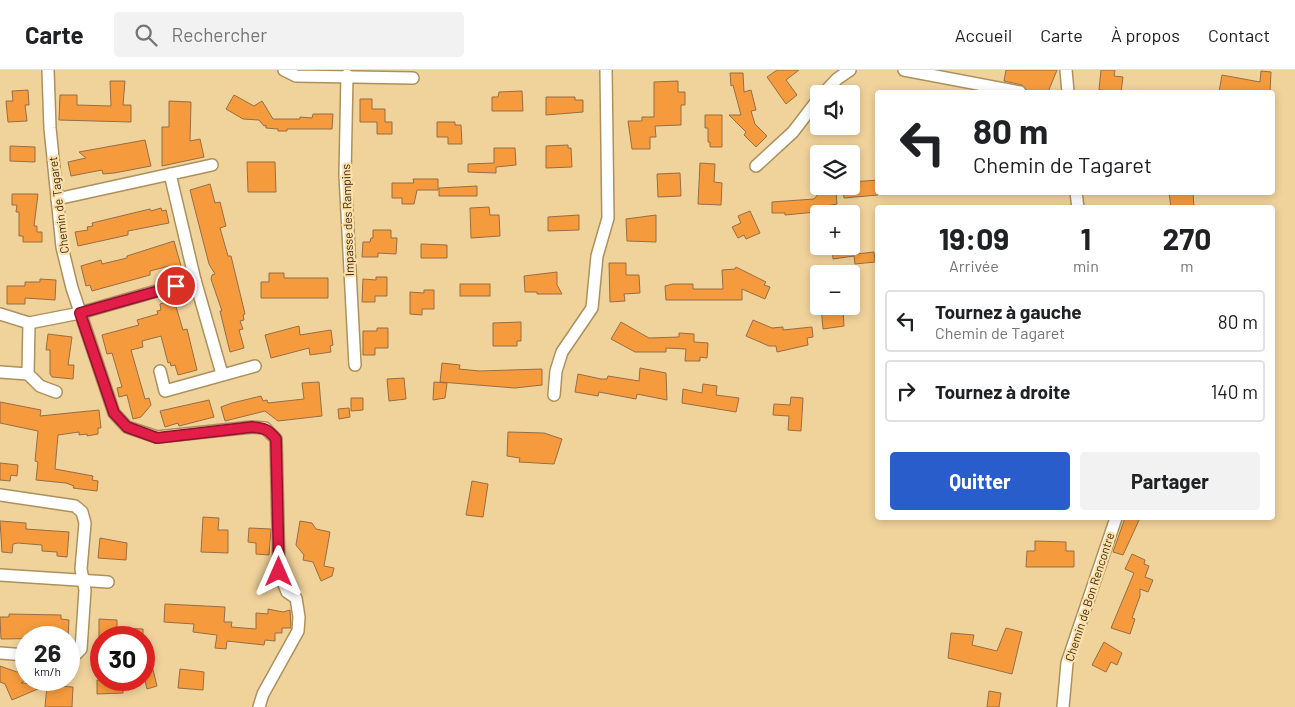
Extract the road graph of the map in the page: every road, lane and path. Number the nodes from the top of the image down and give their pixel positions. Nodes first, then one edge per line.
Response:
1 (48, 70) edge
2 (284, 70) edge
3 (606, 70) edge
4 (850, 70) edge
5 (904, 70) edge
6 (1066, 70) edge
7 (346, 76) junction
8 (413, 78) dead end
9 (831, 85) edge
10 (1009, 90) edge
11 (1068, 90) edge
12 (810, 110) edge
13 (212, 165) dead end
14 (756, 166) dead end
15 (170, 174) junction
16 (57, 199) junction
17 (196, 280) junction
18 (80, 313) junction
19 (0, 314) edge
20 (29, 323) junction
21 (355, 364) dead end
22 (255, 366) dead end
23 (0, 372) edge
24 (160, 372) dead end
25 (28, 374) junction
26 (222, 374) junction
27 (56, 392) dead end
28 (554, 395) dead end
29 (0, 495) edge
30 (1115, 520) edge
31 (0, 575) edge
32 (83, 580) junction
33 (108, 582) dead end
34 (80, 650) edge
35 (0, 653) edge
36 (15, 654) edge
37 (259, 707) edge
38 (1063, 707) edge

1 - 16 street, Chemin de Tagaret
2 - 7 street
3 - 28 street
4 - 9 street
5 - 10 street
6 - 11 street
7 - 8 street
7 - 21 street, Impasse des Rampins
12 - 14 street
13 - 15 street
15 - 16 street
15 - 17 street
16 - 18 street, Chemin de Tagaret
17 - 18 street
17 - 26 street
18 - 20 street
18 - 37 street, Chemin de Tagaret
19 - 20 street
20 - 25 street
22 - 26 street
23 - 25 street
24 - 26 street
25 - 27 street
29 - 32 street
30 - 38 street, Chemin de Bon Rencontre
31 - 32 street
32 - 33 street
32 - 34 street
35 - 36 street

